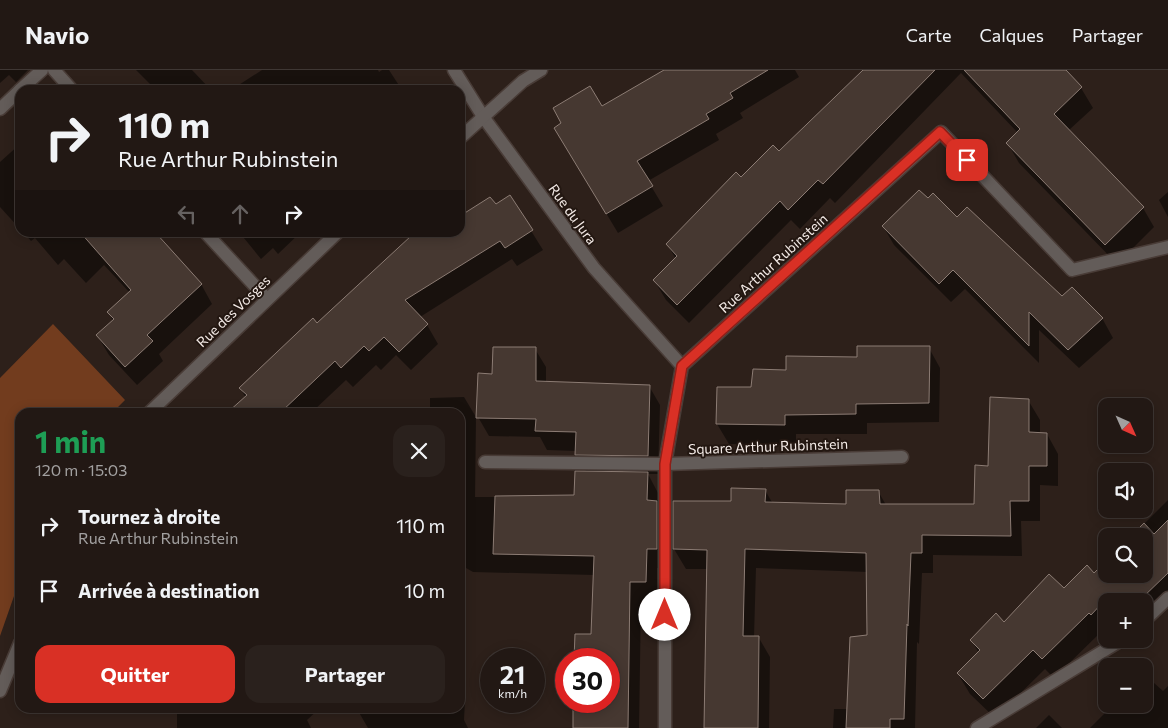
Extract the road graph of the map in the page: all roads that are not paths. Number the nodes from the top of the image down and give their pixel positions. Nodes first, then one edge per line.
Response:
1 (42, 70) edge
2 (54, 70) edge
3 (454, 70) edge
4 (541, 70) edge
5 (26, 85) edge
6 (68, 85) edge
7 (463, 85) edge
8 (465, 88) edge
9 (15, 94) edge
10 (0, 108) edge
11 (484, 118) junction
12 (465, 134) edge
13 (210, 237) edge
14 (333, 237) edge
15 (1168, 247) edge
16 (267, 299) junction
17 (682, 366) junction
18 (154, 408) edge
19 (902, 457) dead end
20 (485, 462) dead end
21 (665, 464) junction
22 (1168, 598) edge
23 (1153, 612) edge
24 (1108, 648) edge
25 (15, 655) edge
26 (0, 692) edge
27 (665, 728) edge
28 (977, 728) edge

1 - 5 street
2 - 6 street
3 - 7 street, Rue du Jura
4 - 11 street
8 - 11 street, Rue du Jura
9 - 10 street
11 - 12 street
11 - 17 street, Rue du Jura
13 - 16 street
14 - 16 street, Rue des Vosges
15 - 17 street, Rue Arthur Rubinstein
16 - 18 street, Rue des Vosges
17 - 21 street
19 - 21 street, Square Arthur Rubinstein
20 - 21 street, Square Arthur Rubinstein
21 - 27 street
22 - 23 street
24 - 28 street
25 - 26 street

